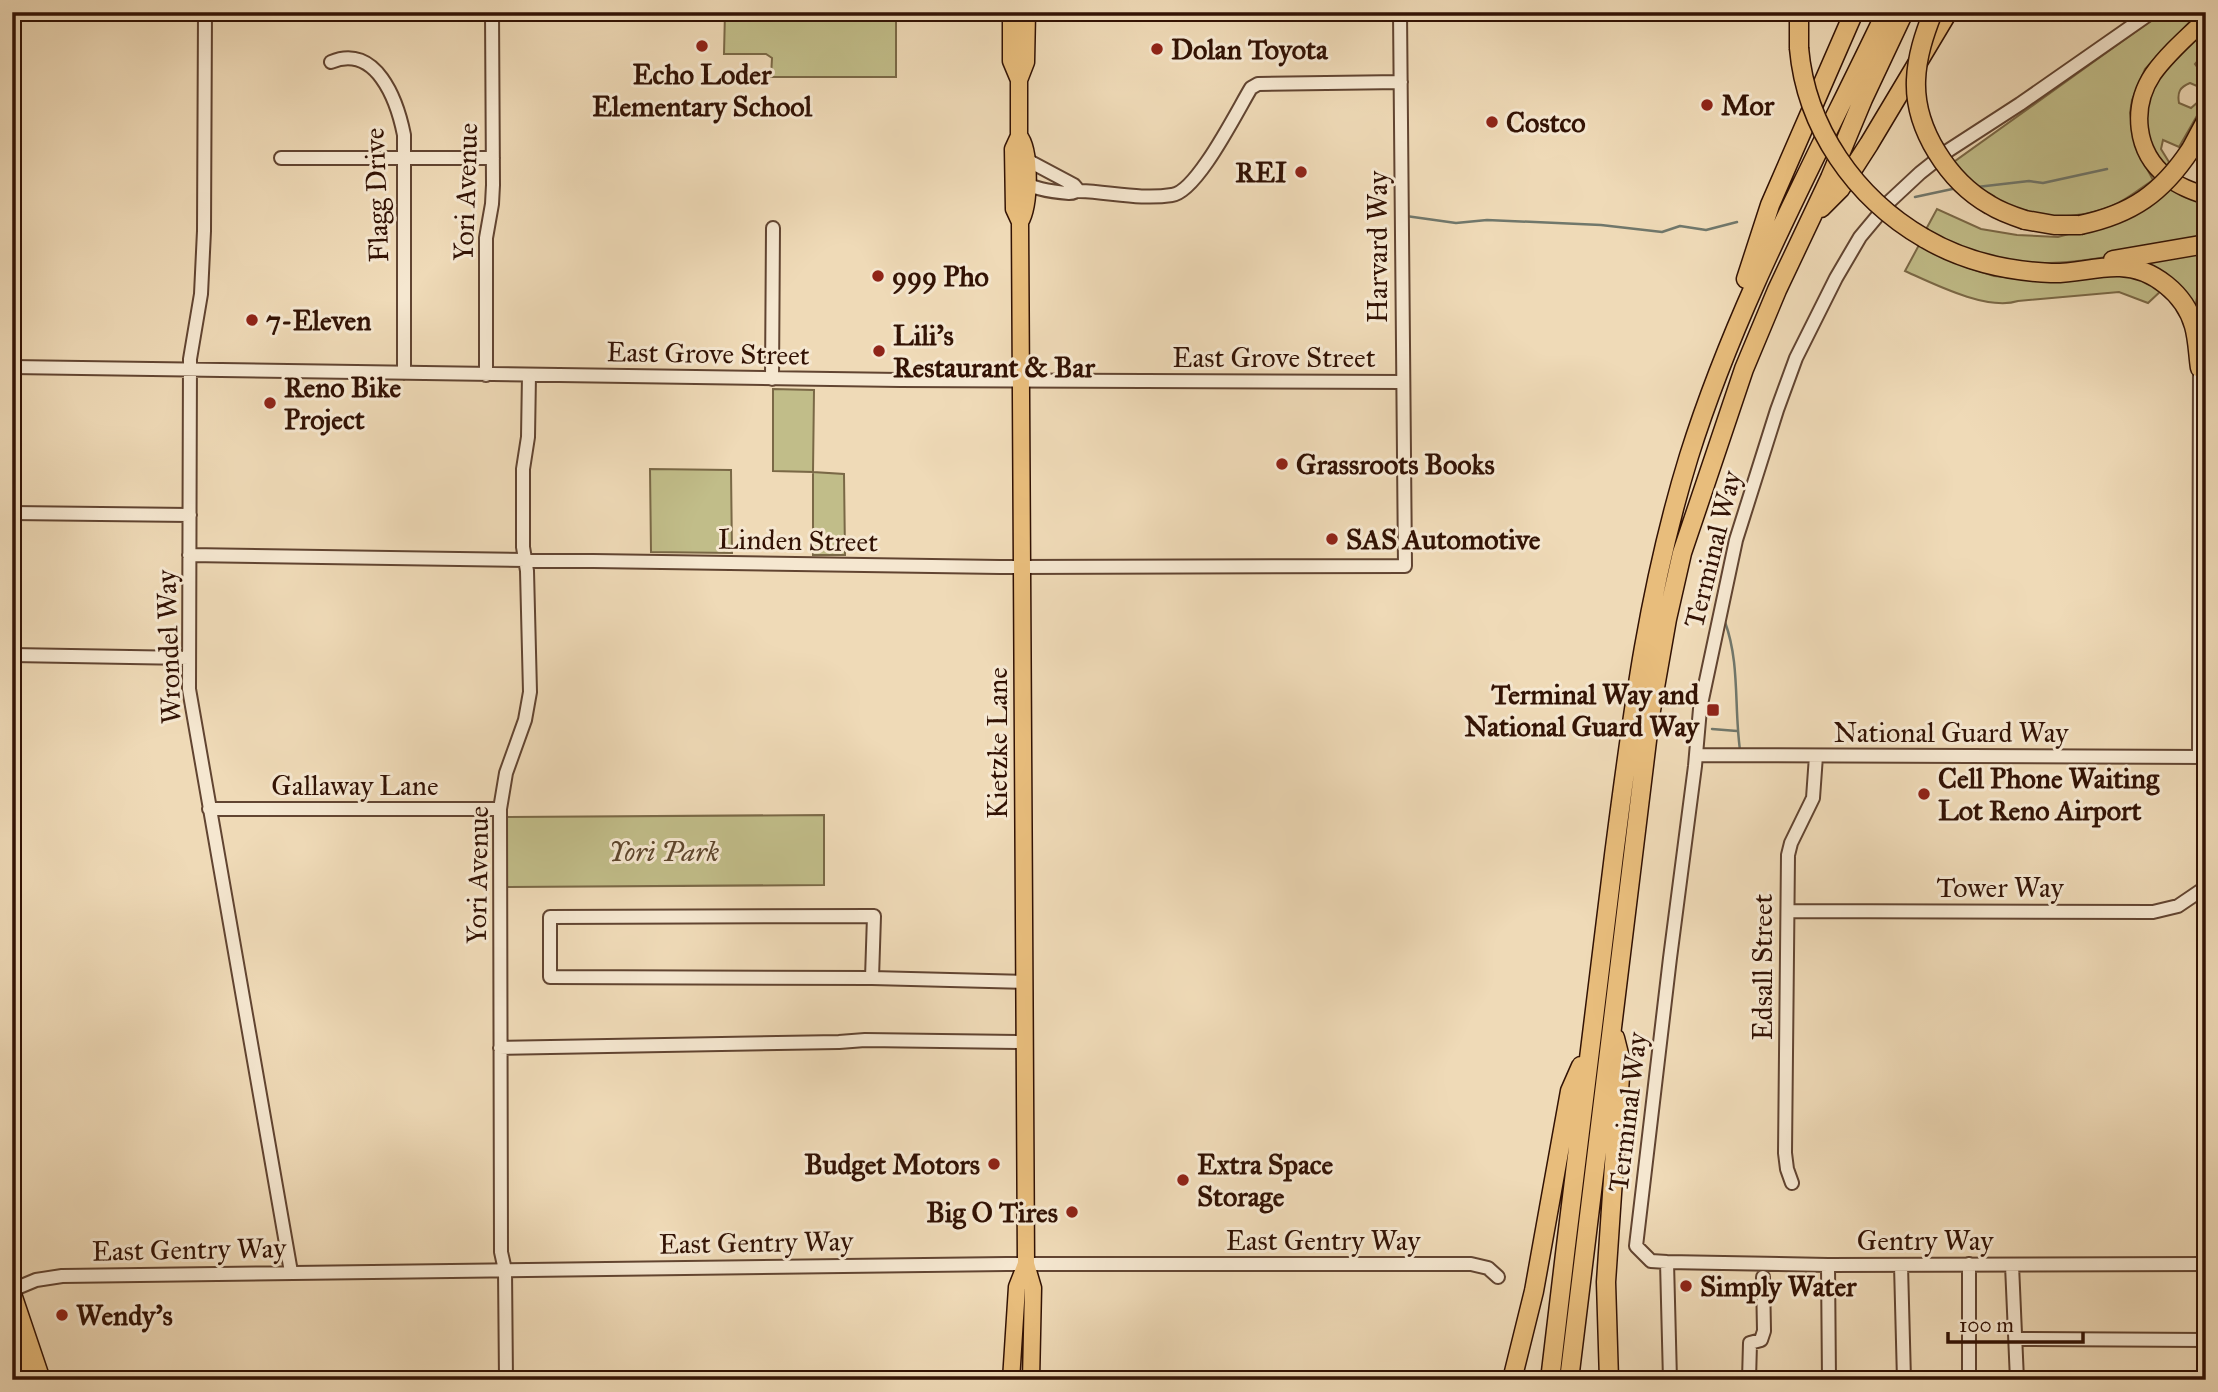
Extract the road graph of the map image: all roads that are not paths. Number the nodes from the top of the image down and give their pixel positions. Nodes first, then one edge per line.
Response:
1 (205, 12) edge
2 (492, 12) edge
3 (1011, 12) edge
4 (1400, 12) edge
5 (1799, 12) edge
6 (1854, 12) edge
7 (1886, 12) edge
8 (1905, 12) edge
9 (1933, 12) edge
10 (1948, 12) edge
11 (2152, 12) edge
12 (1027, 13) edge
13 (2206, 19) edge
14 (331, 62) dead end
15 (1019, 79) junction
16 (1401, 82) junction
17 (2206, 121) edge
18 (282, 158) dead end
19 (404, 158) junction
20 (493, 158) junction
21 (1020, 160) junction
22 (1027, 185) junction
23 (1079, 191) junction
24 (2206, 196) edge
25 (1811, 218) junction
26 (1020, 222) junction
27 (773, 228) dead end
28 (2206, 244) edge
29 (2040, 272) junction
30 (2206, 293) edge
31 (1733, 333) junction
32 (12, 367) edge
33 (2200, 369) junction
34 (190, 370) junction
35 (404, 373) junction
36 (486, 375) junction
37 (528, 375) junction
38 (772, 379) junction
39 (1020, 382) junction
40 (1403, 382) junction
41 (12, 513) edge
42 (190, 515) junction
43 (189, 555) junction
44 (525, 560) junction
45 (1405, 566) joint
46 (1023, 567) junction
47 (12, 655) edge
48 (189, 658) junction
49 (1696, 755) junction
50 (1816, 756) junction
51 (2202, 757) edge
52 (209, 809) junction
53 (500, 809) junction
54 (2206, 887) edge
55 (1788, 911) junction
56 (872, 978) junction
57 (1025, 982) junction
58 (1612, 1027) junction
59 (1024, 1042) junction
60 (1588, 1046) junction
61 (500, 1048) junction
62 (1792, 1183) dead end
63 (1645, 1257) joint
64 (1667, 1262) junction
65 (1026, 1264) junction
66 (1969, 1264) junction
67 (2206, 1264) edge
68 (1828, 1265) junction
69 (1901, 1265) junction
70 (2012, 1265) junction
71 (505, 1270) junction
72 (291, 1272) junction
73 (1499, 1277) dead end
74 (1763, 1277) dead end
75 (12, 1291) edge
76 (12, 1339) edge
77 (2016, 1339) junction
78 (2206, 1340) edge
79 (1969, 1378) dead end
80 (26, 1380) edge
81 (42, 1380) edge
82 (506, 1380) edge
83 (1011, 1380) edge
84 (1031, 1380) edge
85 (1512, 1380) edge
86 (1550, 1380) edge
87 (1569, 1380) edge
88 (1609, 1380) edge
89 (1670, 1380) edge
90 (1749, 1380) edge
91 (1829, 1380) edge
92 (1904, 1380) edge
93 (2017, 1380) edge

1 - 34 street, Wrondel Way
2 - 20 street, Yori Avenue
3 - 15 main road, Kietzke Lane
4 - 16 street, Harvard Way
5 - 29 highway, bridge
6 - 31 highway
7 - 31 highway
8 - 25 highway
9 - 17 highway, bridge
10 - 25 highway
11 - 49 street, Terminal Way
12 - 15 main road, Kietzke Lane
13 - 24 main road
14 - 19 street, Flagg Drive
15 - 21 main road, Kietzke Lane
16 - 23 street
16 - 40 street, Harvard Way
18 - 19 street
19 - 20 street
19 - 35 street, Flagg Drive
20 - 36 street, Yori Avenue
21 - 22 main road, Kietzke Lane
21 - 23 street
21 - 26 main road, Kietzke Lane
22 - 23 street
22 - 26 main road, Kietzke Lane
25 - 58 highway
26 - 39 main road, Kietzke Lane
27 - 38 street
28 - 29 highway
29 - 33 highway
30 - 33 main road
31 - 60 highway
32 - 34 street, East Grove Street
33 - 51 street
34 - 35 street, East Grove Street
34 - 42 street, Wrondel Way
35 - 36 street, East Grove Street
36 - 37 street, East Grove Street
37 - 38 street, East Grove Street
37 - 44 street, Yori Avenue
38 - 39 street, East Grove Street
39 - 40 street, East Grove Street
39 - 46 main road, Kietzke Lane
40 - 45 street, Harvard Way
41 - 42 street
42 - 43 street, Wrondel Way
43 - 44 street, Linden Street
43 - 48 street, Wrondel Way
44 - 46 street, Linden Street
44 - 53 street, Yori Avenue
45 - 46 street, Linden Street
46 - 57 main road, Kietzke Lane
47 - 48 street
48 - 52 street, Wrondel Way
49 - 50 street, National Guard Way
49 - 63 street, Terminal Way
50 - 51 street, National Guard Way
50 - 55 street, Edsall Street
52 - 53 street, Gallaway Lane
52 - 72 street, Wrondel Way
53 - 61 street, Yori Avenue
54 - 55 street, Tower Way
55 - 62 street, Edsall Street
56 - 56 street
56 - 57 street
57 - 59 main road, Kietzke Lane
58 - 87 highway
58 - 88 highway
59 - 61 street
59 - 65 main road, Kietzke Lane
60 - 85 highway
60 - 86 highway
61 - 71 street, Yori Avenue
63 - 64 street, Gentry Way
64 - 68 street, Gentry Way
64 - 89 street
65 - 71 street, East Gentry Way
65 - 73 street, East Gentry Way
65 - 83 main road, Kietzke Lane
65 - 84 main road, Kietzke Lane
66 - 69 street, Gentry Way
66 - 70 street, Gentry Way
66 - 79 street
67 - 70 street, Gentry Way
68 - 69 street, Gentry Way
68 - 91 street
69 - 92 street
70 - 77 street
71 - 72 street, East Gentry Way
71 - 82 street, Yori Avenue
72 - 75 street, East Gentry Way
74 - 90 street
75 - 81 main road
76 - 80 main road
77 - 78 street
77 - 93 street

